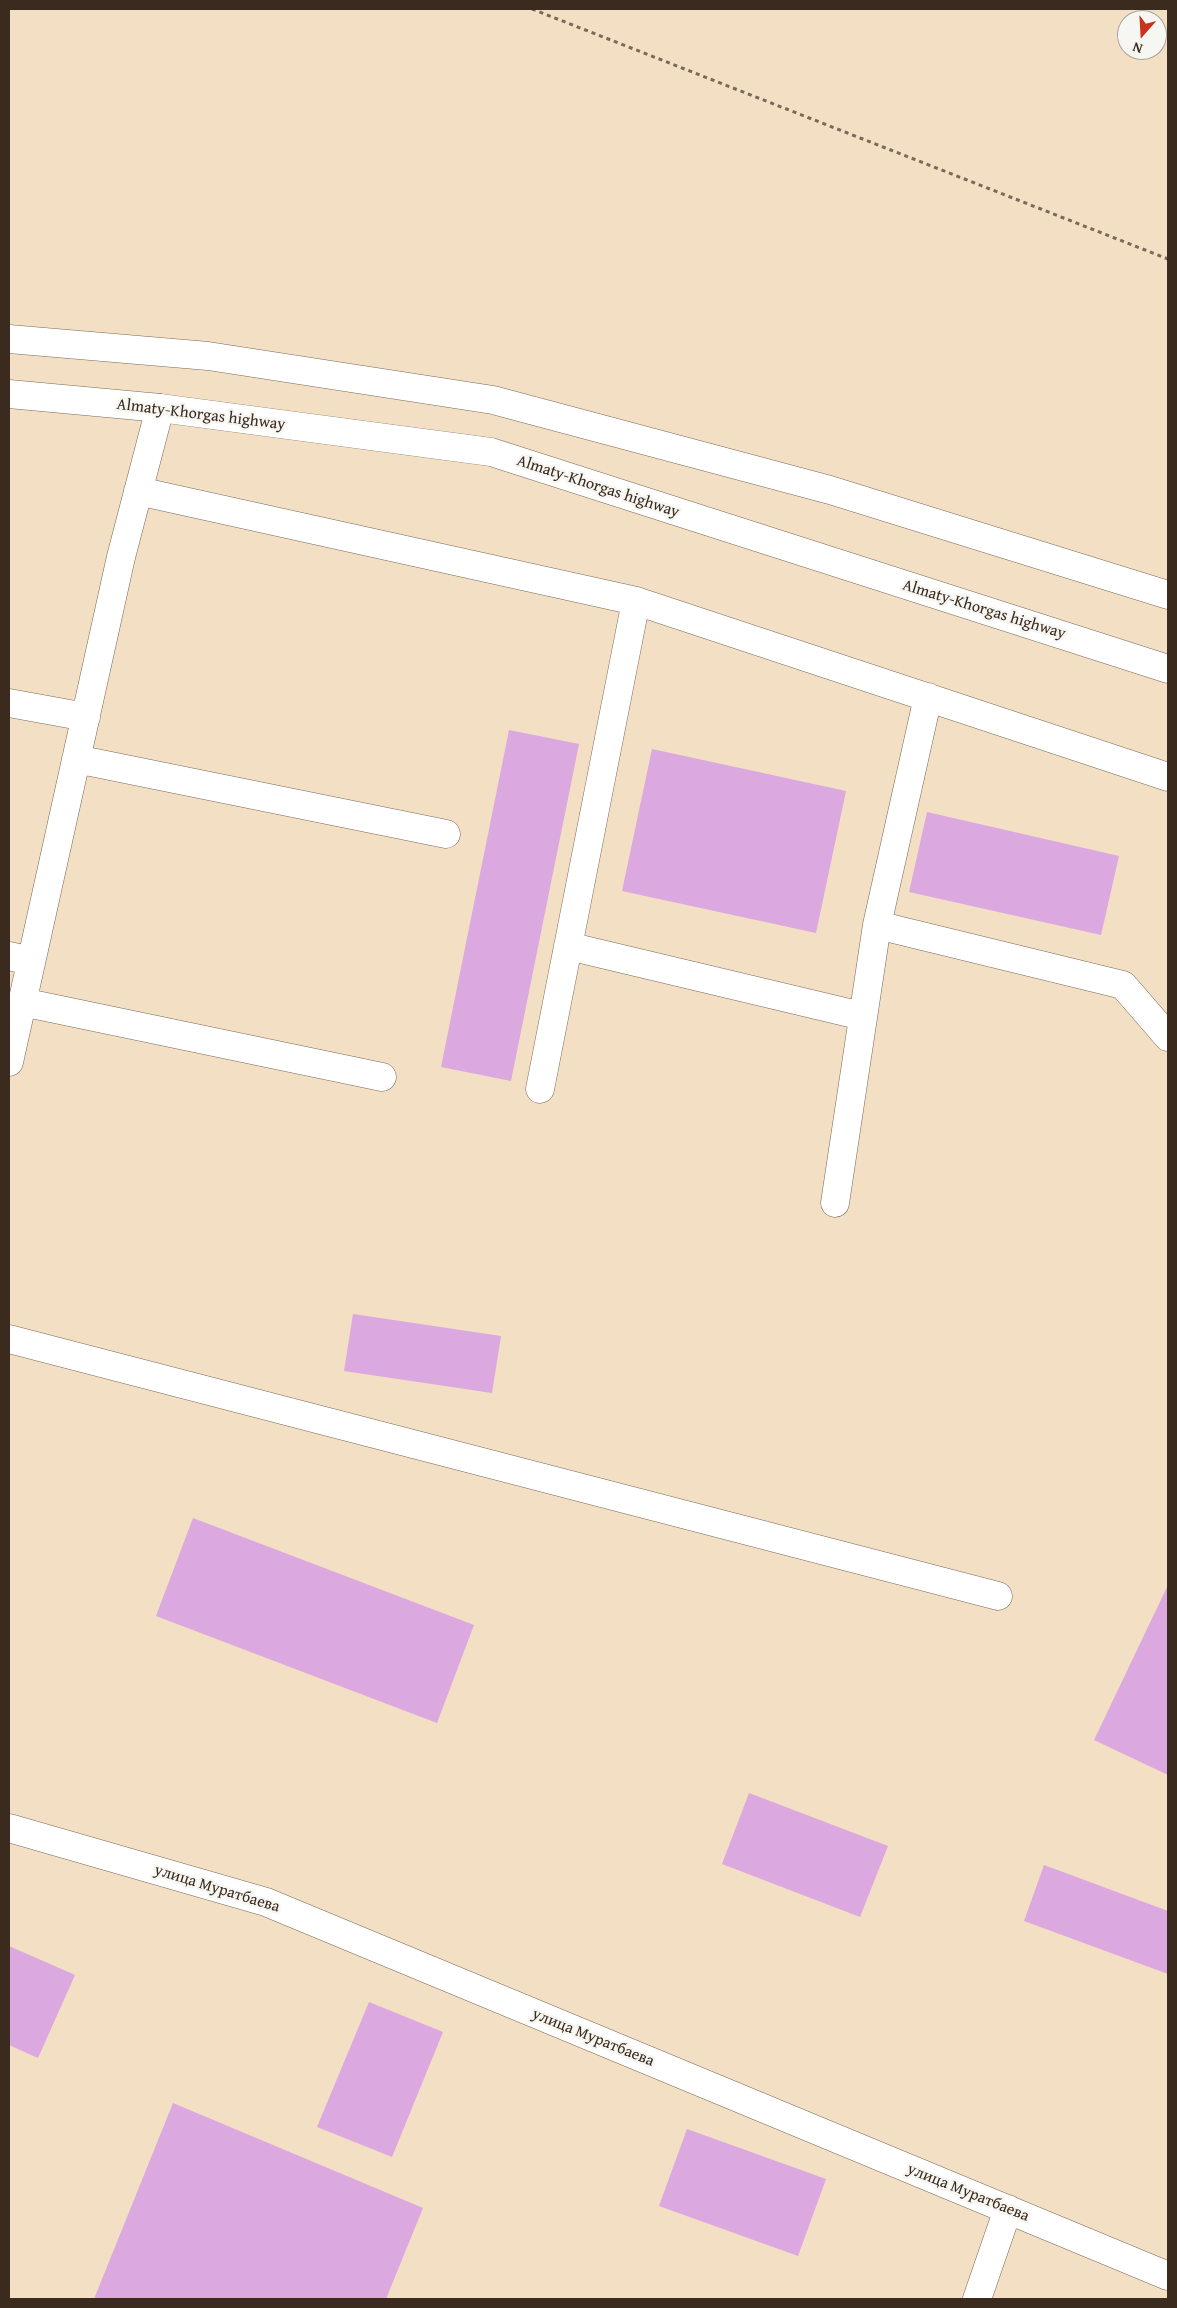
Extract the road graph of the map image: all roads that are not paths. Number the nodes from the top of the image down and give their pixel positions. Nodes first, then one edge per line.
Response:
1 (9, 340) edge
2 (9, 394) edge
3 (160, 408) junction
4 (138, 491) junction
5 (1168, 595) edge
6 (636, 602) junction
7 (1168, 669) edge
8 (928, 698) junction
9 (9, 703) edge
10 (86, 717) junction
11 (76, 759) junction
12 (1168, 777) edge
13 (446, 834) dead end
14 (877, 925) junction
15 (568, 946) junction
16 (20, 958) edge
17 (22, 1002) junction
18 (862, 1016) junction
19 (1168, 1037) edge
20 (9, 1062) edge
21 (382, 1077) dead end
22 (540, 1089) dead end
23 (835, 1203) dead end
24 (9, 1339) edge
25 (998, 1596) dead end
26 (9, 1828) edge
27 (1008, 2209) junction
28 (1168, 2276) edge
29 (976, 2299) edge

1 - 5 main road
2 - 3 main road, Almaty-Khorgas highway
3 - 4 main road
3 - 7 main road, Almaty-Khorgas highway
4 - 6 main road
4 - 10 main road
6 - 8 main road
6 - 15 main road
8 - 12 main road
8 - 14 main road
9 - 10 main road
10 - 11 main road
11 - 13 main road
11 - 16 main road
14 - 18 main road
14 - 19 main road
15 - 18 main road
15 - 22 main road
16 - 17 main road
17 - 20 main road
17 - 21 main road
18 - 23 main road
24 - 25 main road
26 - 27 main road, улица Муратбаева
27 - 28 main road, улица Муратбаева
27 - 29 main road

